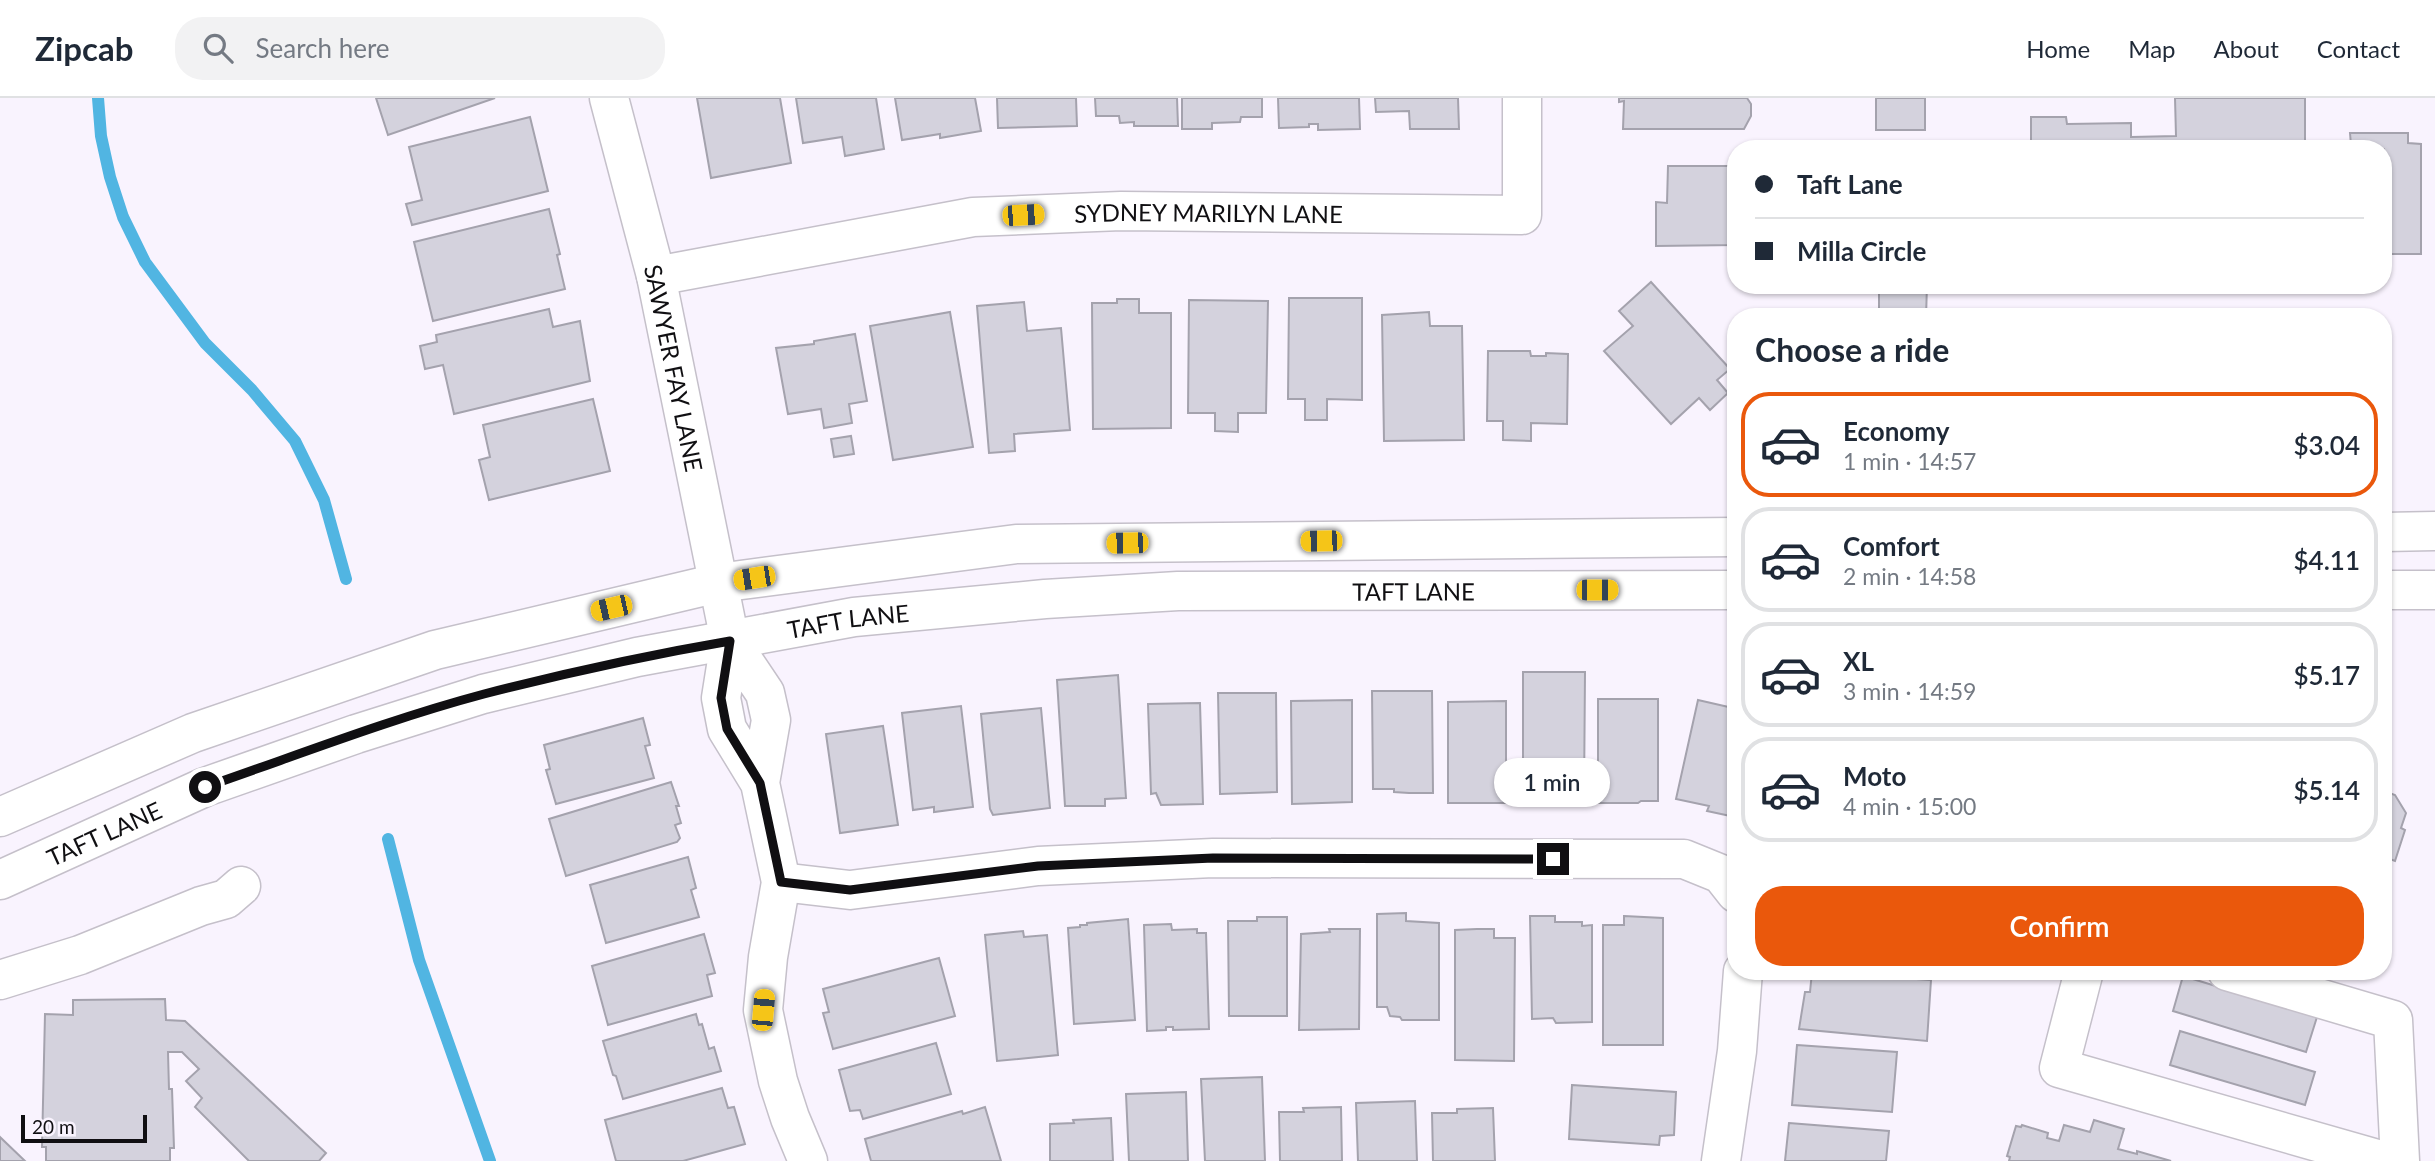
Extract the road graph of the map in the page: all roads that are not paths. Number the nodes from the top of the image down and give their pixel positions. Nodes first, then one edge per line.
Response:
1 (609, 98) edge
2 (1522, 98) edge
3 (656, 276) junction
4 (2435, 531) edge
5 (2392, 532) edge
6 (1727, 537) edge
7 (718, 583) junction
8 (1727, 590) edge
9 (2392, 590) edge
10 (2435, 590) edge
11 (730, 641) junction
12 (0, 817) edge
13 (0, 880) edge
14 (1727, 881) edge
15 (781, 882) junction
16 (241, 886) dead end
17 (0, 980) edge
18 (1742, 980) edge
19 (2082, 980) edge
20 (2257, 980) edge
21 (808, 1161) edge
22 (1721, 1161) edge
23 (2384, 1161) edge
24 (2400, 1161) edge

1 - 3 street, SAWYER FAY LANE
2 - 3 street, SYDNEY MARILYN LANE
3 - 7 street, SAWYER FAY LANE
4 - 5 street
6 - 7 street, TAFT LANE
7 - 11 street, SAWYER FAY LANE
7 - 12 street, TAFT LANE
8 - 11 street, TAFT LANE
9 - 10 street
11 - 13 street, TAFT LANE
11 - 15 street
14 - 15 street
15 - 21 street
16 - 17 street
18 - 22 street
19 - 23 street
20 - 24 street

